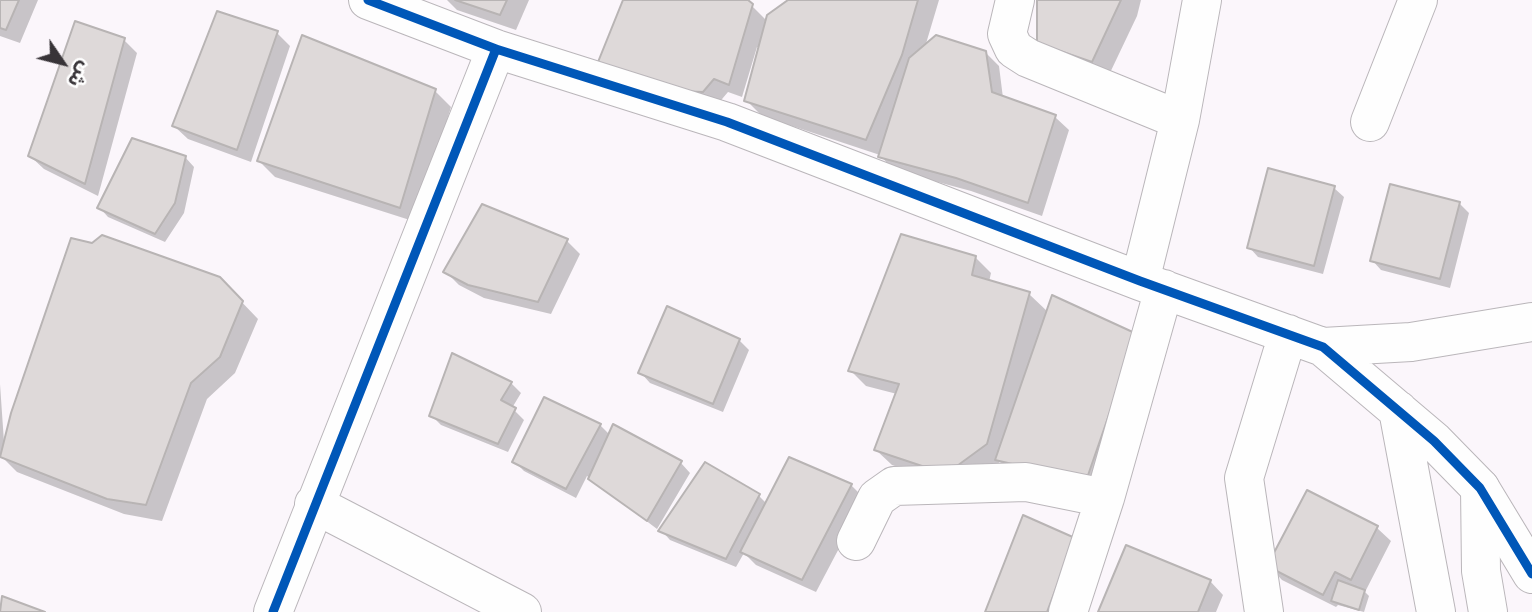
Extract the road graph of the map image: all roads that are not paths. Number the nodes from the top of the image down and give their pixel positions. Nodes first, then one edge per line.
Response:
1 (368, 0) edge
2 (1015, 0) edge
3 (1202, 0) edge
4 (1418, 0) edge
5 (496, 49) junction
6 (1180, 120) junction
7 (1370, 122) dead end
8 (1152, 285) junction
9 (1532, 322) edge
10 (1288, 334) junction
11 (1323, 347) junction
12 (1398, 410) junction
13 (1480, 488) junction
14 (1105, 498) junction
15 (314, 504) junction
16 (856, 541) dead end
17 (1532, 574) edge
18 (273, 612) edge
19 (522, 612) edge
20 (1068, 612) edge
21 (1264, 612) edge
22 (1436, 612) edge
23 (1488, 612) edge

1 - 5 main road
2 - 6 main road
3 - 6 main road
4 - 7 main road
5 - 8 main road
5 - 15 main road
6 - 8 main road
8 - 10 main road
8 - 14 main road
9 - 11 main road
10 - 11 main road
10 - 21 main road
11 - 12 main road
12 - 13 main road
12 - 22 main road
13 - 17 main road
13 - 23 main road
14 - 16 main road
14 - 20 main road
15 - 18 main road
15 - 19 main road

